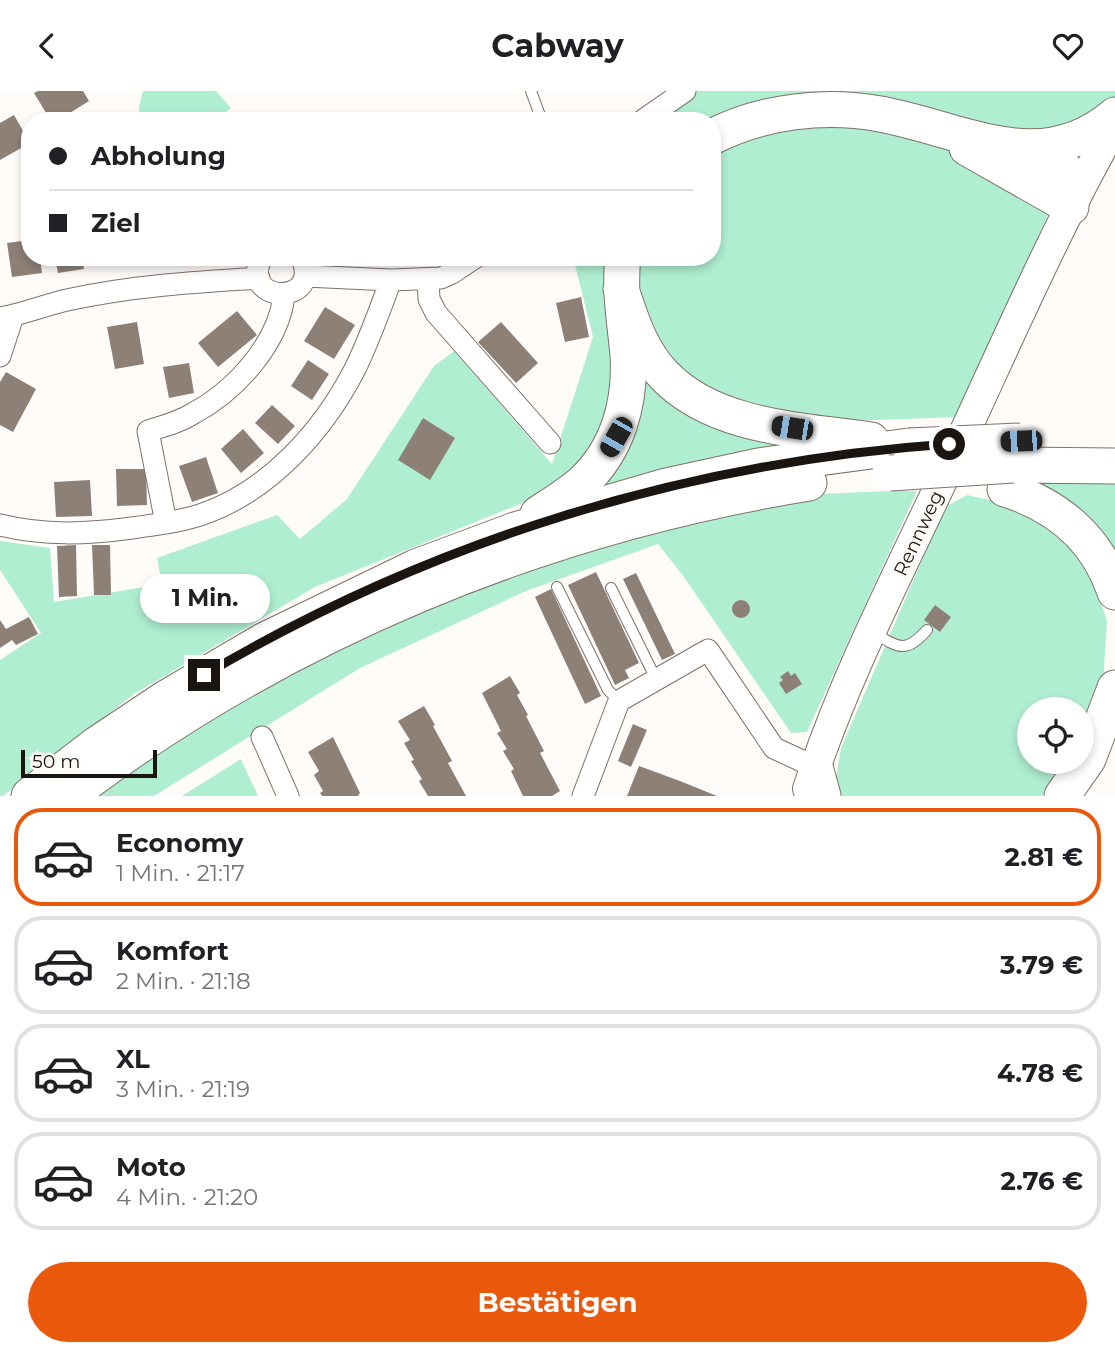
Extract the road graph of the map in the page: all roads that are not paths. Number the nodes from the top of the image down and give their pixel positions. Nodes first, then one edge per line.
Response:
1 (531, 91) edge
2 (685, 91) edge
3 (539, 112) edge
4 (655, 112) edge
5 (1115, 114) edge
6 (1115, 124) edge
7 (927, 126) junction
8 (721, 133) edge
9 (1024, 148) junction
10 (1071, 207) junction
11 (462, 266) edge
12 (303, 267) edge
13 (260, 268) edge
14 (622, 273) edge
15 (428, 279) junction
16 (391, 280) junction
17 (285, 295) junction
18 (6, 317) edge
19 (0, 356) edge
20 (1115, 442) edge
21 (550, 443) dead end
22 (899, 460) junction
23 (1013, 465) junction
24 (1115, 466) edge
25 (166, 523) junction
26 (0, 525) edge
27 (515, 530) junction
28 (557, 587) dead end
29 (611, 588) dead end
30 (1115, 592) edge
31 (927, 630) dead end
32 (872, 632) junction
33 (656, 679) junction
34 (1115, 688) edge
35 (619, 701) junction
36 (262, 737) dead end
37 (814, 786) edge
38 (29, 796) edge
39 (69, 796) edge
40 (288, 796) edge
41 (583, 796) edge
42 (1062, 796) edge

1 - 3 lane
2 - 4 street
5 - 9 highway
6 - 10 main road, Rennweg
7 - 8 highway
7 - 9 highway
7 - 10 highway
9 - 10 highway
10 - 32 main road, Rennweg
11 - 15 street
12 - 16 street
12 - 17 street
13 - 17 street
13 - 18 street
14 - 22 highway
14 - 27 highway
15 - 16 street
15 - 21 street
16 - 25 street
17 - 25 street
18 - 19 street
20 - 23 highway
22 - 23 highway, bridge
22 - 23 highway, bridge
22 - 27 highway
22 - 39 highway
23 - 24 highway
23 - 30 highway
25 - 26 street
27 - 38 highway
28 - 35 lane
29 - 33 lane
31 - 32 lane
32 - 37 main road, Rennweg
33 - 35 street
33 - 37 street
34 - 42 highway
35 - 41 street
36 - 40 street

